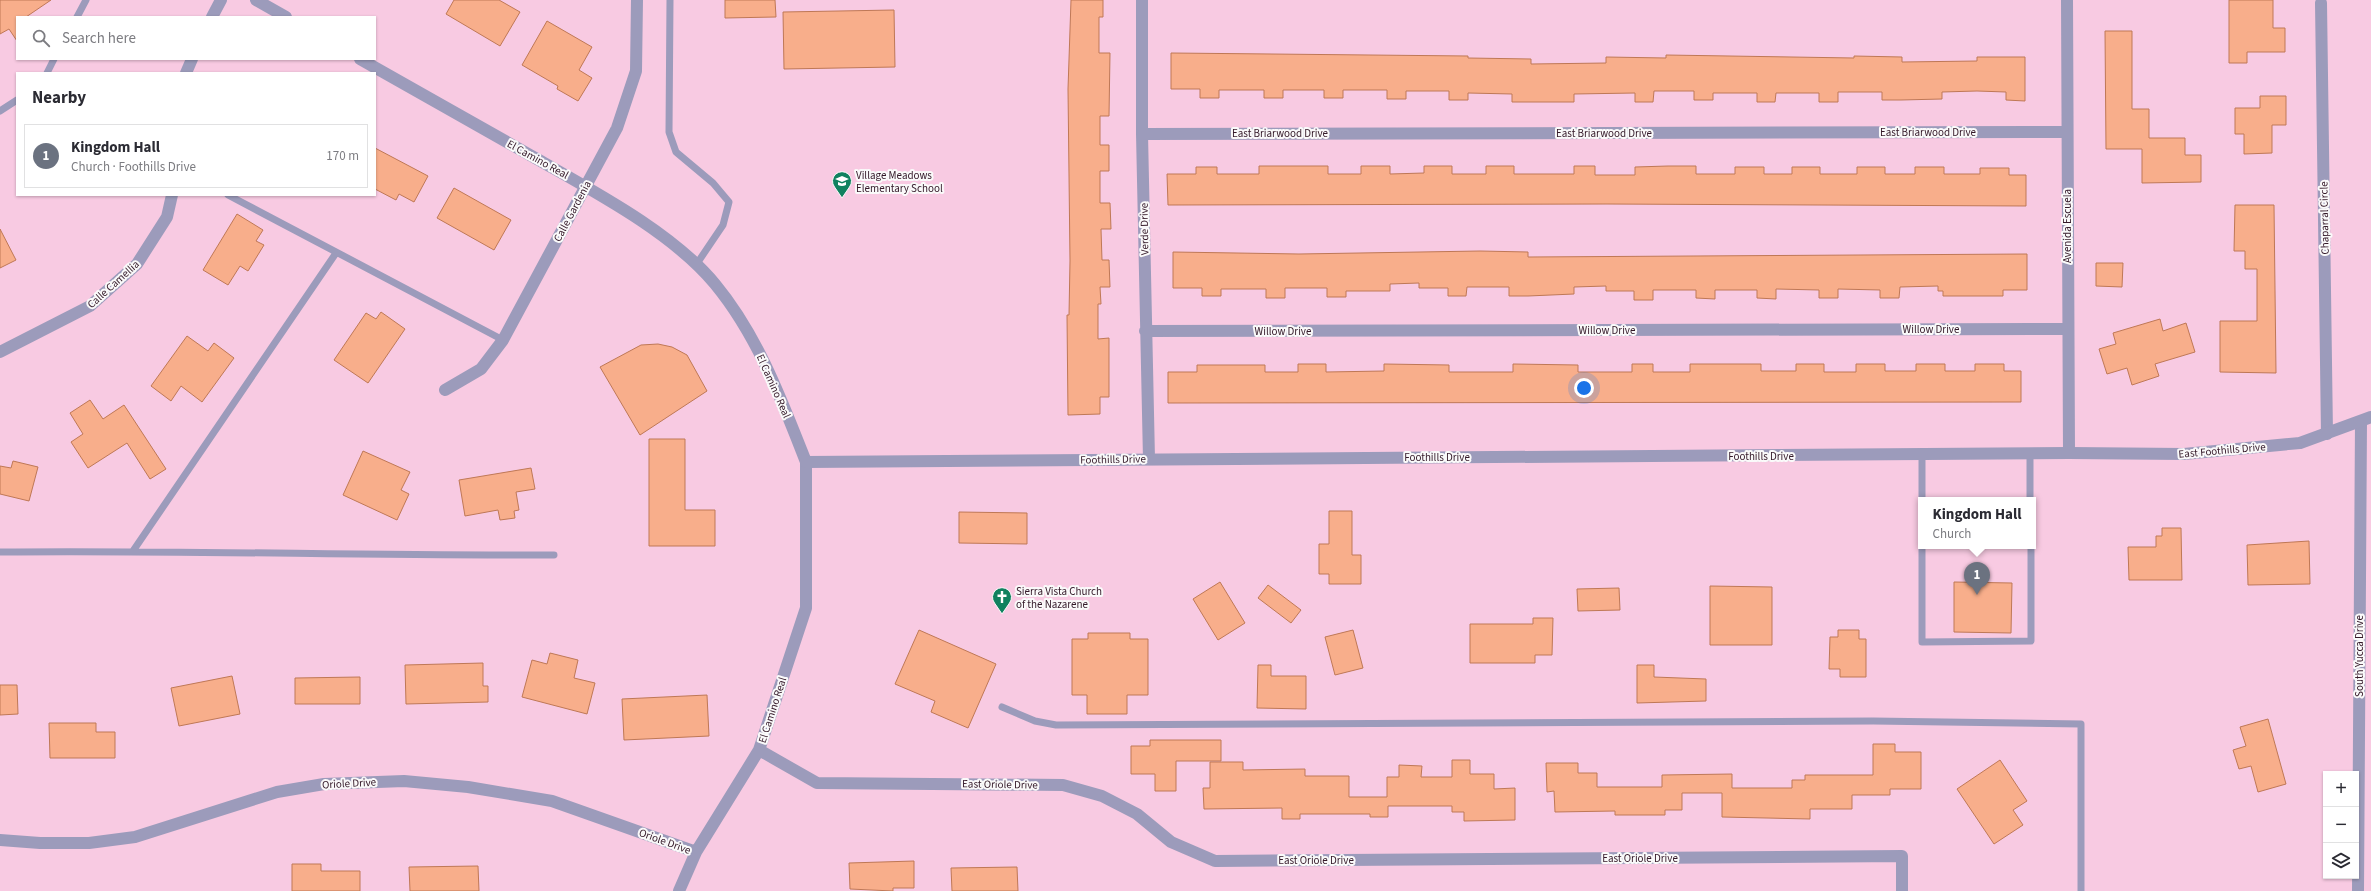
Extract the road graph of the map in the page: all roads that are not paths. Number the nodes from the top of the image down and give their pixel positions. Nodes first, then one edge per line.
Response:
1 (86, 0) edge
2 (221, 0) edge
3 (256, 0) edge
4 (637, 0) edge
5 (670, 0) edge
6 (1142, 0) edge
7 (2067, 0) edge
8 (2321, 3) dead end
9 (78, 16) edge
10 (213, 16) edge
11 (284, 16) edge
12 (54, 60) edge
13 (192, 60) edge
14 (362, 60) edge
15 (48, 72) edge
16 (186, 72) edge
17 (16, 101) edge
18 (0, 111) edge
19 (2067, 132) junction
20 (1142, 134) junction
21 (586, 186) junction
22 (172, 196) edge
23 (230, 196) edge
24 (336, 253) junction
25 (696, 265) junction
26 (2068, 329) junction
27 (1145, 331) junction
28 (503, 340) junction
29 (0, 352) edge
30 (445, 390) dead end
31 (2366, 420) edge
32 (2327, 434) junction
33 (2030, 453) junction
34 (2069, 453) junction
35 (1922, 455) junction
36 (1149, 459) junction
37 (806, 462) junction
38 (1922, 497) edge
39 (2030, 497) edge
40 (1922, 549) edge
41 (2030, 549) edge
42 (133, 551) junction
43 (0, 552) edge
44 (554, 555) dead end
45 (1002, 707) dead end
46 (759, 750) junction
47 (0, 840) edge
48 (696, 852) junction
49 (679, 891) edge
50 (1902, 891) edge
51 (2081, 891) edge
52 (2358, 891) edge

1 - 9 lane
2 - 10 street
3 - 11 street
4 - 21 street, Calle Gardenia
5 - 25 lane
6 - 20 street, Verde Drive
7 - 19 street, Avenida Escuela
8 - 32 street, Chaparral Circle
12 - 15 lane
13 - 16 street
14 - 21 street, El Camino Real
17 - 18 lane
19 - 20 street, East Briarwood Drive
19 - 26 street, Avenida Escuela
20 - 27 street, Verde Drive
21 - 25 street, El Camino Real
21 - 28 street, Calle Gardenia
22 - 29 street, Calle Camellia
23 - 24 lane
24 - 28 lane
24 - 42 lane
25 - 37 street, El Camino Real
26 - 27 street, Willow Drive
26 - 34 street, Avenida Escuela
27 - 36 street, Verde Drive
28 - 30 street, Calle Gardenia
31 - 32 street, East Foothills Drive
31 - 52 street, South Yucca Drive
32 - 34 street, East Foothills Drive
33 - 34 street, Foothills Drive
33 - 35 street, Foothills Drive
33 - 39 lane
35 - 36 street, Foothills Drive
35 - 38 lane
36 - 37 street, Foothills Drive
37 - 46 street, El Camino Real
40 - 41 lane
42 - 43 lane
42 - 44 lane
45 - 51 lane
46 - 48 street, El Camino Real
46 - 50 street, East Oriole Drive
47 - 48 street, Oriole Drive
48 - 49 street, El Camino Real

